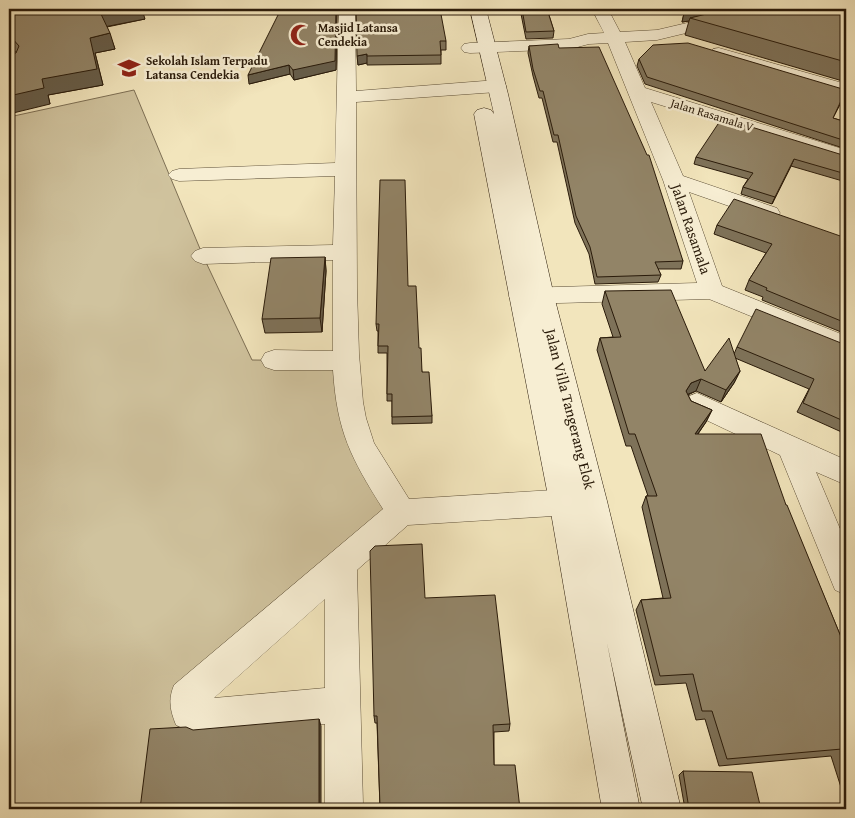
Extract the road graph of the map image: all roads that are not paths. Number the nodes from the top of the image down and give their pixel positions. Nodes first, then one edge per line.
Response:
1 (347, 9) edge
2 (462, 9) edge
3 (478, 9) edge
4 (600, 9) edge
5 (767, 9) edge
6 (657, 35) junction
7 (615, 38) junction
8 (478, 43) junction
9 (846, 90) edge
10 (636, 91) junction
11 (488, 92) junction
12 (348, 97) junction
13 (846, 156) edge
14 (345, 169) junction
15 (178, 175) dead end
16 (674, 180) junction
17 (792, 221) edge
18 (345, 252) junction
19 (203, 256) dead end
20 (712, 291) junction
21 (532, 296) junction
22 (846, 346) edge
23 (274, 360) dead end
24 (346, 361) junction
25 (697, 404) edge
26 (791, 448) junction
27 (846, 473) edge
28 (578, 501) junction
29 (401, 512) junction
30 (341, 564) junction
31 (846, 580) edge
32 (342, 705) junction
33 (344, 805) dead end
34 (621, 809) edge
35 (662, 809) edge

1 - 12 street
2 - 8 street, Jalan Villa Tangerang Elok
3 - 8 street, Jalan Villa Tangerang Elok
4 - 7 street, Jalan Rasamala
5 - 6 street
6 - 7 street
6 - 9 street
7 - 8 street
7 - 10 street, Jalan Rasamala
8 - 11 street, Jalan Villa Tangerang Elok
10 - 13 street, Jalan Rasamala V
10 - 16 street, Jalan Rasamala
11 - 12 street
11 - 21 street, Jalan Villa Tangerang Elok
12 - 14 street
14 - 15 street
14 - 18 street
16 - 17 street
16 - 20 street, Jalan Rasamala
18 - 19 street
18 - 24 street
20 - 21 street, Jalan Rasamala
20 - 22 street
21 - 28 street, Jalan Villa Tangerang Elok
23 - 24 street
24 - 29 street
25 - 26 street
26 - 27 street
26 - 31 street
28 - 29 street
28 - 34 street, Jalan Villa Tangerang Elok
28 - 35 street, Jalan Villa Tangerang Elok
29 - 30 street
30 - 32 street
30 - 32 street
32 - 33 street

